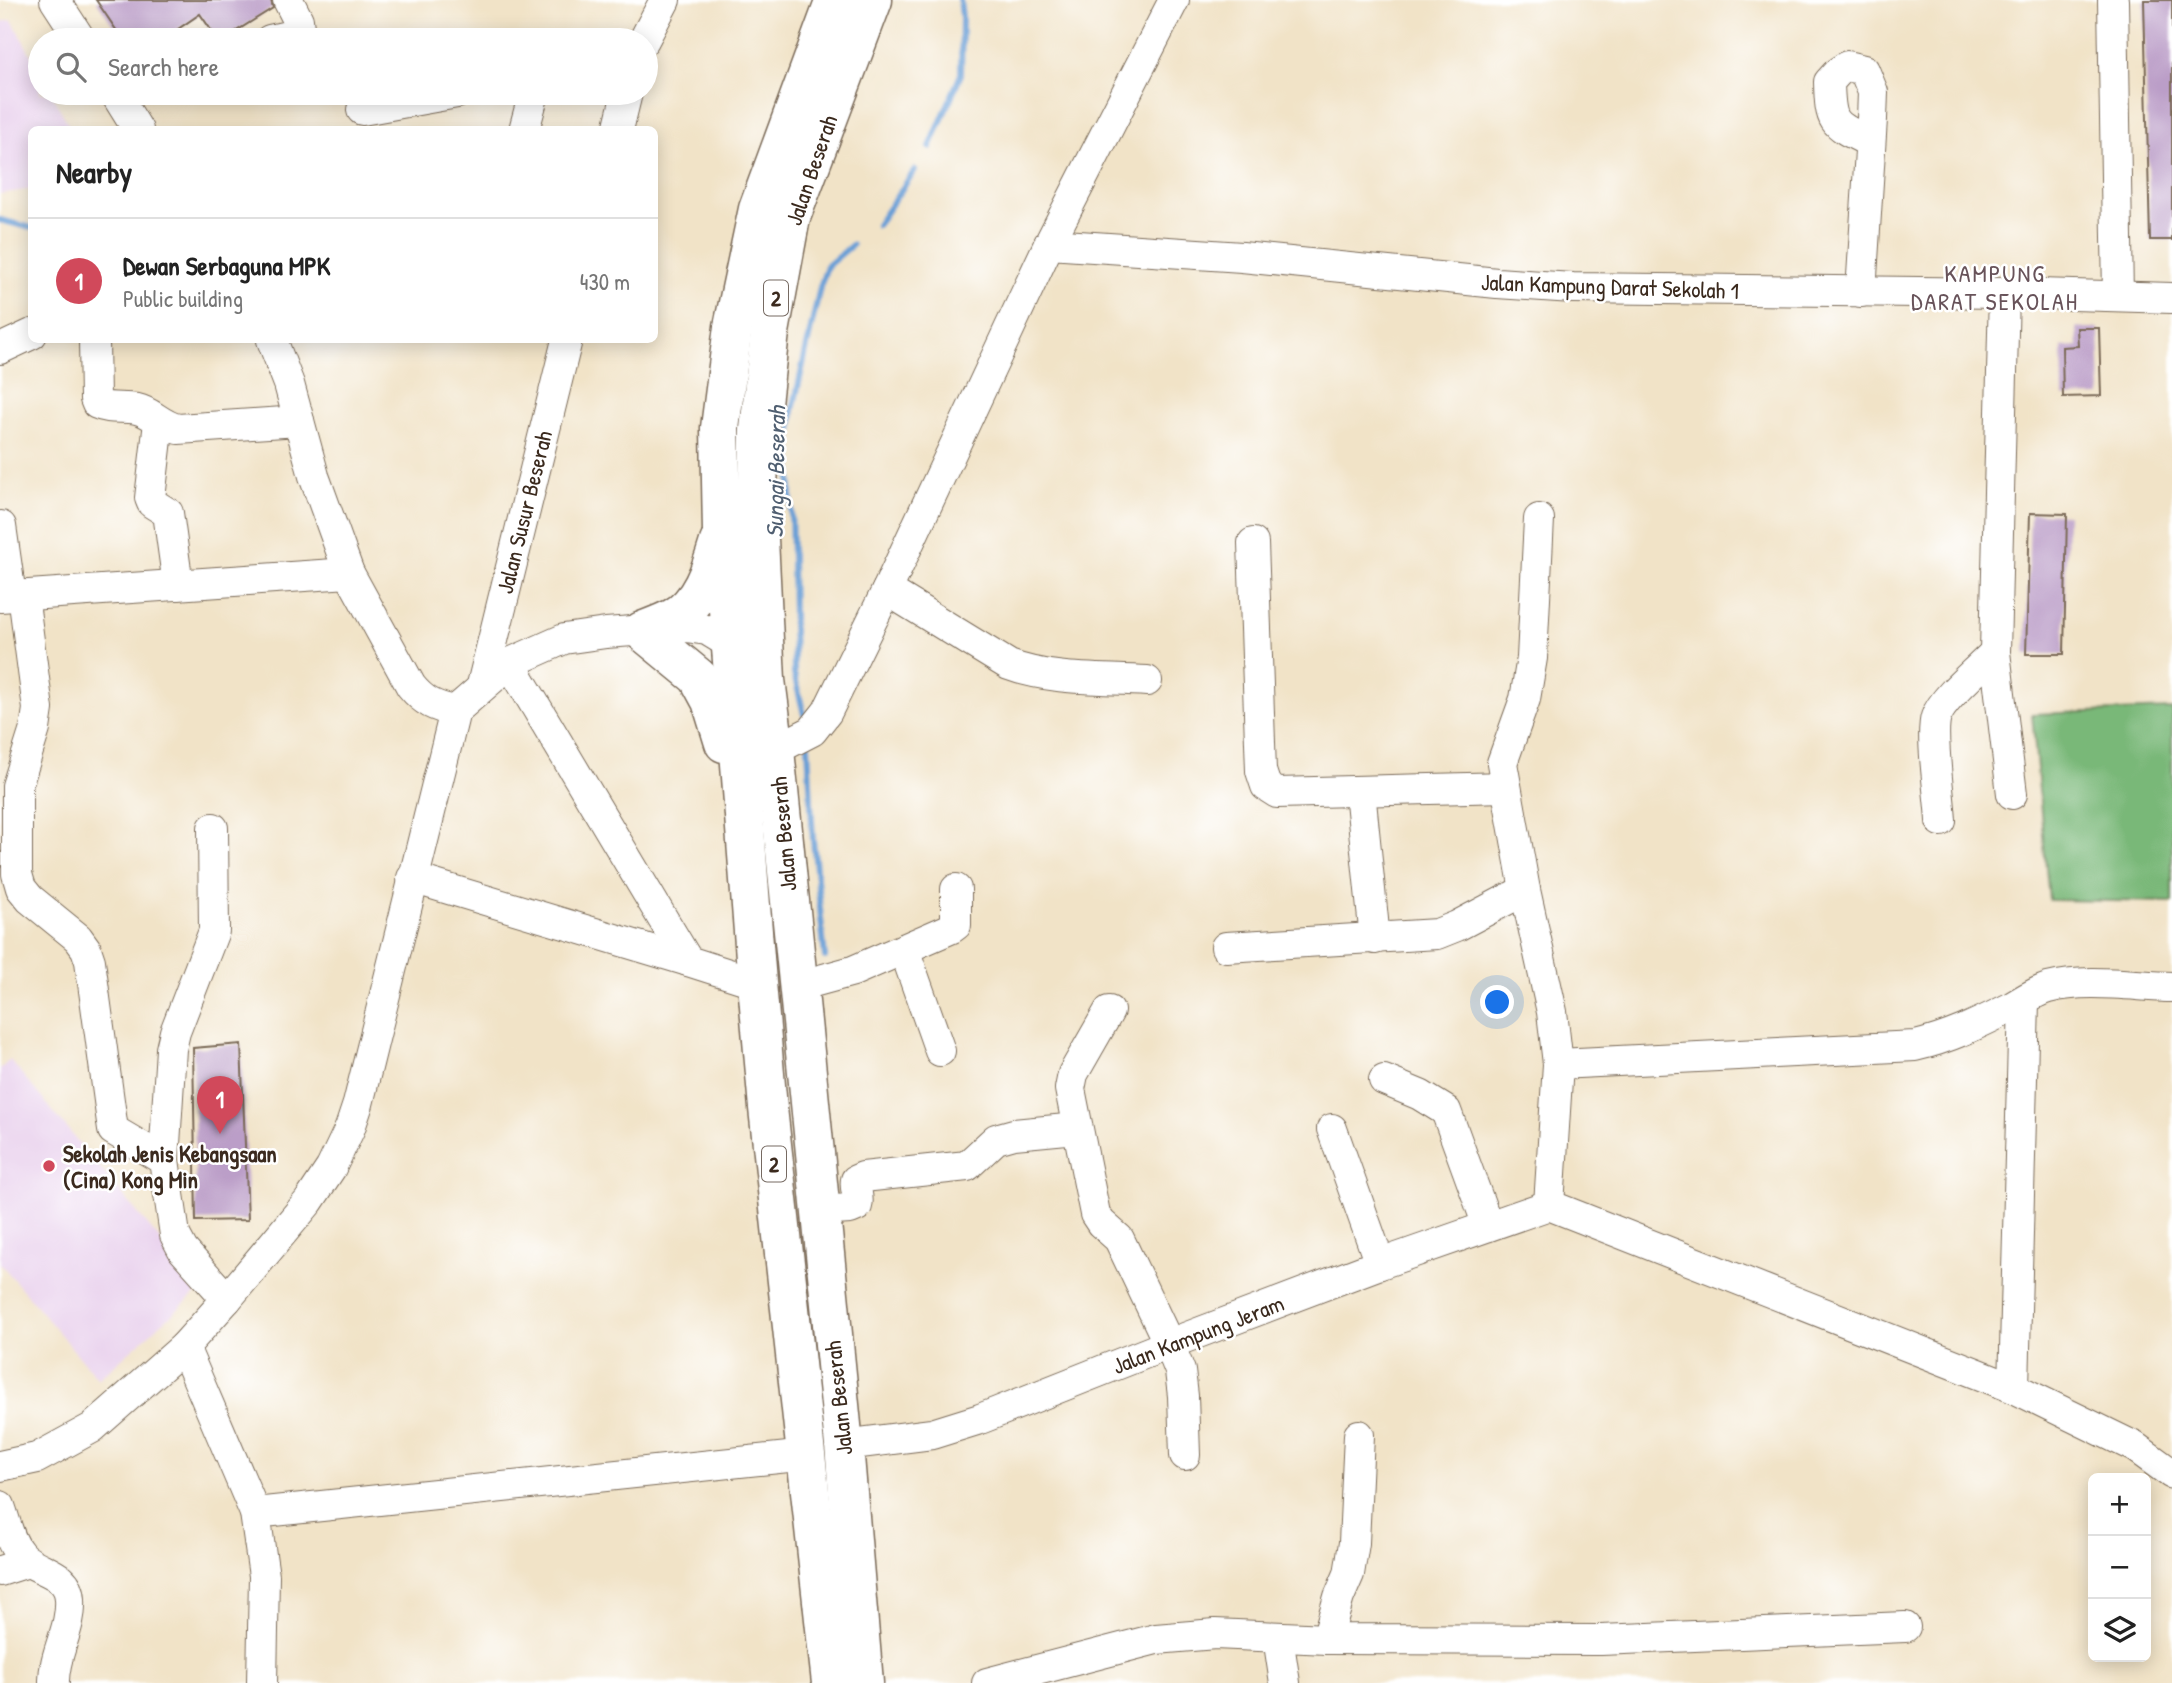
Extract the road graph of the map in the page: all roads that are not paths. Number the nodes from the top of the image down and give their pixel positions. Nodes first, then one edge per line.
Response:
1 (55, 0) edge
2 (288, 0) edge
3 (665, 0) edge
4 (835, 0) edge
5 (873, 0) edge
6 (1174, 0) edge
7 (2113, 0) edge
8 (74, 28) edge
9 (299, 28) edge
10 (650, 28) edge
11 (122, 105) edge
12 (390, 105) edge
13 (531, 105) edge
14 (624, 105) edge
15 (362, 110) dead end
16 (136, 126) edge
17 (525, 126) edge
18 (619, 126) edge
19 (1870, 142) dead end
20 (1049, 244) junction
21 (1861, 292) junction
22 (2004, 293) junction
23 (2118, 296) junction
24 (2172, 298) edge
25 (28, 336) edge
26 (94, 343) edge
27 (273, 343) edge
28 (566, 343) edge
29 (0, 349) edge
30 (299, 421) junction
31 (159, 422) junction
32 (1539, 519) dead end
33 (1, 526) edge
34 (722, 532) junction
35 (1254, 543) dead end
36 (349, 573) junction
37 (178, 584) junction
38 (887, 590) junction
39 (11, 596) edge
40 (763, 611) junction
41 (642, 631) junction
42 (730, 644) junction
43 (1996, 652) junction
44 (510, 663) junction
45 (766, 680) junction
46 (1147, 681) dead end
47 (482, 685) junction
48 (455, 711) junction
49 (775, 750) junction
50 (1506, 787) junction
51 (1360, 791) junction
52 (2012, 794) dead end
53 (743, 802) junction
54 (1941, 821) dead end
55 (213, 828) dead end
56 (412, 878) junction
57 (956, 889) dead end
58 (1525, 890) junction
59 (1375, 939) junction
60 (1226, 947) dead end
61 (904, 949) junction
62 (688, 961) junction
63 (757, 983) junction
64 (798, 986) junction
65 (2172, 987) edge
66 (2024, 1000) junction
67 (1110, 1011) dead end
68 (940, 1051) dead end
69 (1558, 1064) junction
70 (1384, 1080) dead end
71 (1077, 1128) junction
72 (1332, 1129) dead end
73 (164, 1160) junction
74 (1549, 1205) junction
75 (819, 1212) junction
76 (1489, 1226) junction
77 (1380, 1264) junction
78 (228, 1299) junction
79 (1169, 1344) junction
80 (184, 1347) junction
81 (2014, 1388) junction
82 (1359, 1435) dead end
83 (844, 1445) junction
84 (807, 1455) junction
85 (1185, 1455) dead end
86 (0, 1466) edge
87 (2172, 1474) edge
88 (0, 1506) edge
89 (255, 1513) junction
90 (28, 1562) junction
91 (0, 1571) edge
92 (1905, 1627) dead end
93 (1278, 1637) junction
94 (1327, 1639) junction
95 (54, 1683) edge
96 (262, 1683) edge
97 (831, 1683) edge
98 (864, 1683) edge
99 (987, 1683) edge
100 (1286, 1683) edge

1 - 8 street
2 - 9 street
3 - 10 street
4 - 34 highway, Jalan Beserah / 2
5 - 40 highway, Jalan Beserah / 2
6 - 20 street
7 - 23 street
11 - 16 street
12 - 15 street
13 - 17 street
14 - 18 street
19 - 21 street
20 - 21 street, Jalan Kampung Darat Sekolah 1
20 - 38 street
21 - 22 street, Jalan Kampung Darat Sekolah 1
22 - 23 street, Jalan Kampung Darat Sekolah 1
22 - 43 street
23 - 24 street, Jalan Kampung Darat Sekolah 1
25 - 29 street
26 - 31 street
27 - 30 street
28 - 47 street, Jalan Susur Beserah
30 - 31 street
30 - 36 street
31 - 37 street
32 - 50 street
33 - 39 street
34 - 41 highway
34 - 42 highway, Jalan Beserah / 2
35 - 51 street
36 - 37 street
36 - 48 street
37 - 39 street
38 - 46 street
38 - 49 street
39 - 73 street
40 - 42 highway
40 - 45 highway, Jalan Beserah / 2
41 - 42 street
41 - 44 street
41 - 53 highway
42 - 45 highway
42 - 53 highway, Jalan Beserah / 2
43 - 52 street
43 - 54 street
44 - 47 street
44 - 62 street
45 - 49 highway, Jalan Beserah / 2
47 - 48 street
48 - 56 street
49 - 64 highway, Jalan Beserah / 2
50 - 51 street
50 - 58 street
51 - 59 street
53 - 63 highway, Jalan Beserah / 2
55 - 73 street
56 - 62 street
56 - 78 street
57 - 61 street
58 - 59 street
58 - 69 street
59 - 60 street
61 - 64 street
61 - 68 street
62 - 63 street
63 - 84 highway, Jalan Beserah / 2
64 - 75 highway, Jalan Beserah / 2
65 - 66 street
66 - 69 street
66 - 81 street
67 - 71 street
69 - 74 street
70 - 76 street
71 - 75 street
71 - 79 street
72 - 77 street
73 - 78 street
74 - 76 street, Jalan Kampung Jeram
74 - 81 street
75 - 83 highway, Jalan Beserah / 2
76 - 77 street, Jalan Kampung Jeram
77 - 79 street, Jalan Kampung Jeram
78 - 80 street
79 - 83 street, Jalan Kampung Jeram
79 - 85 street
80 - 86 street
80 - 89 street
81 - 87 street
82 - 94 street
83 - 98 highway, Jalan Beserah / 2
84 - 89 street
84 - 97 highway, Jalan Beserah / 2
88 - 90 street
89 - 96 street
90 - 91 street
90 - 95 street
92 - 94 street
93 - 94 street
93 - 99 street
93 - 100 street

